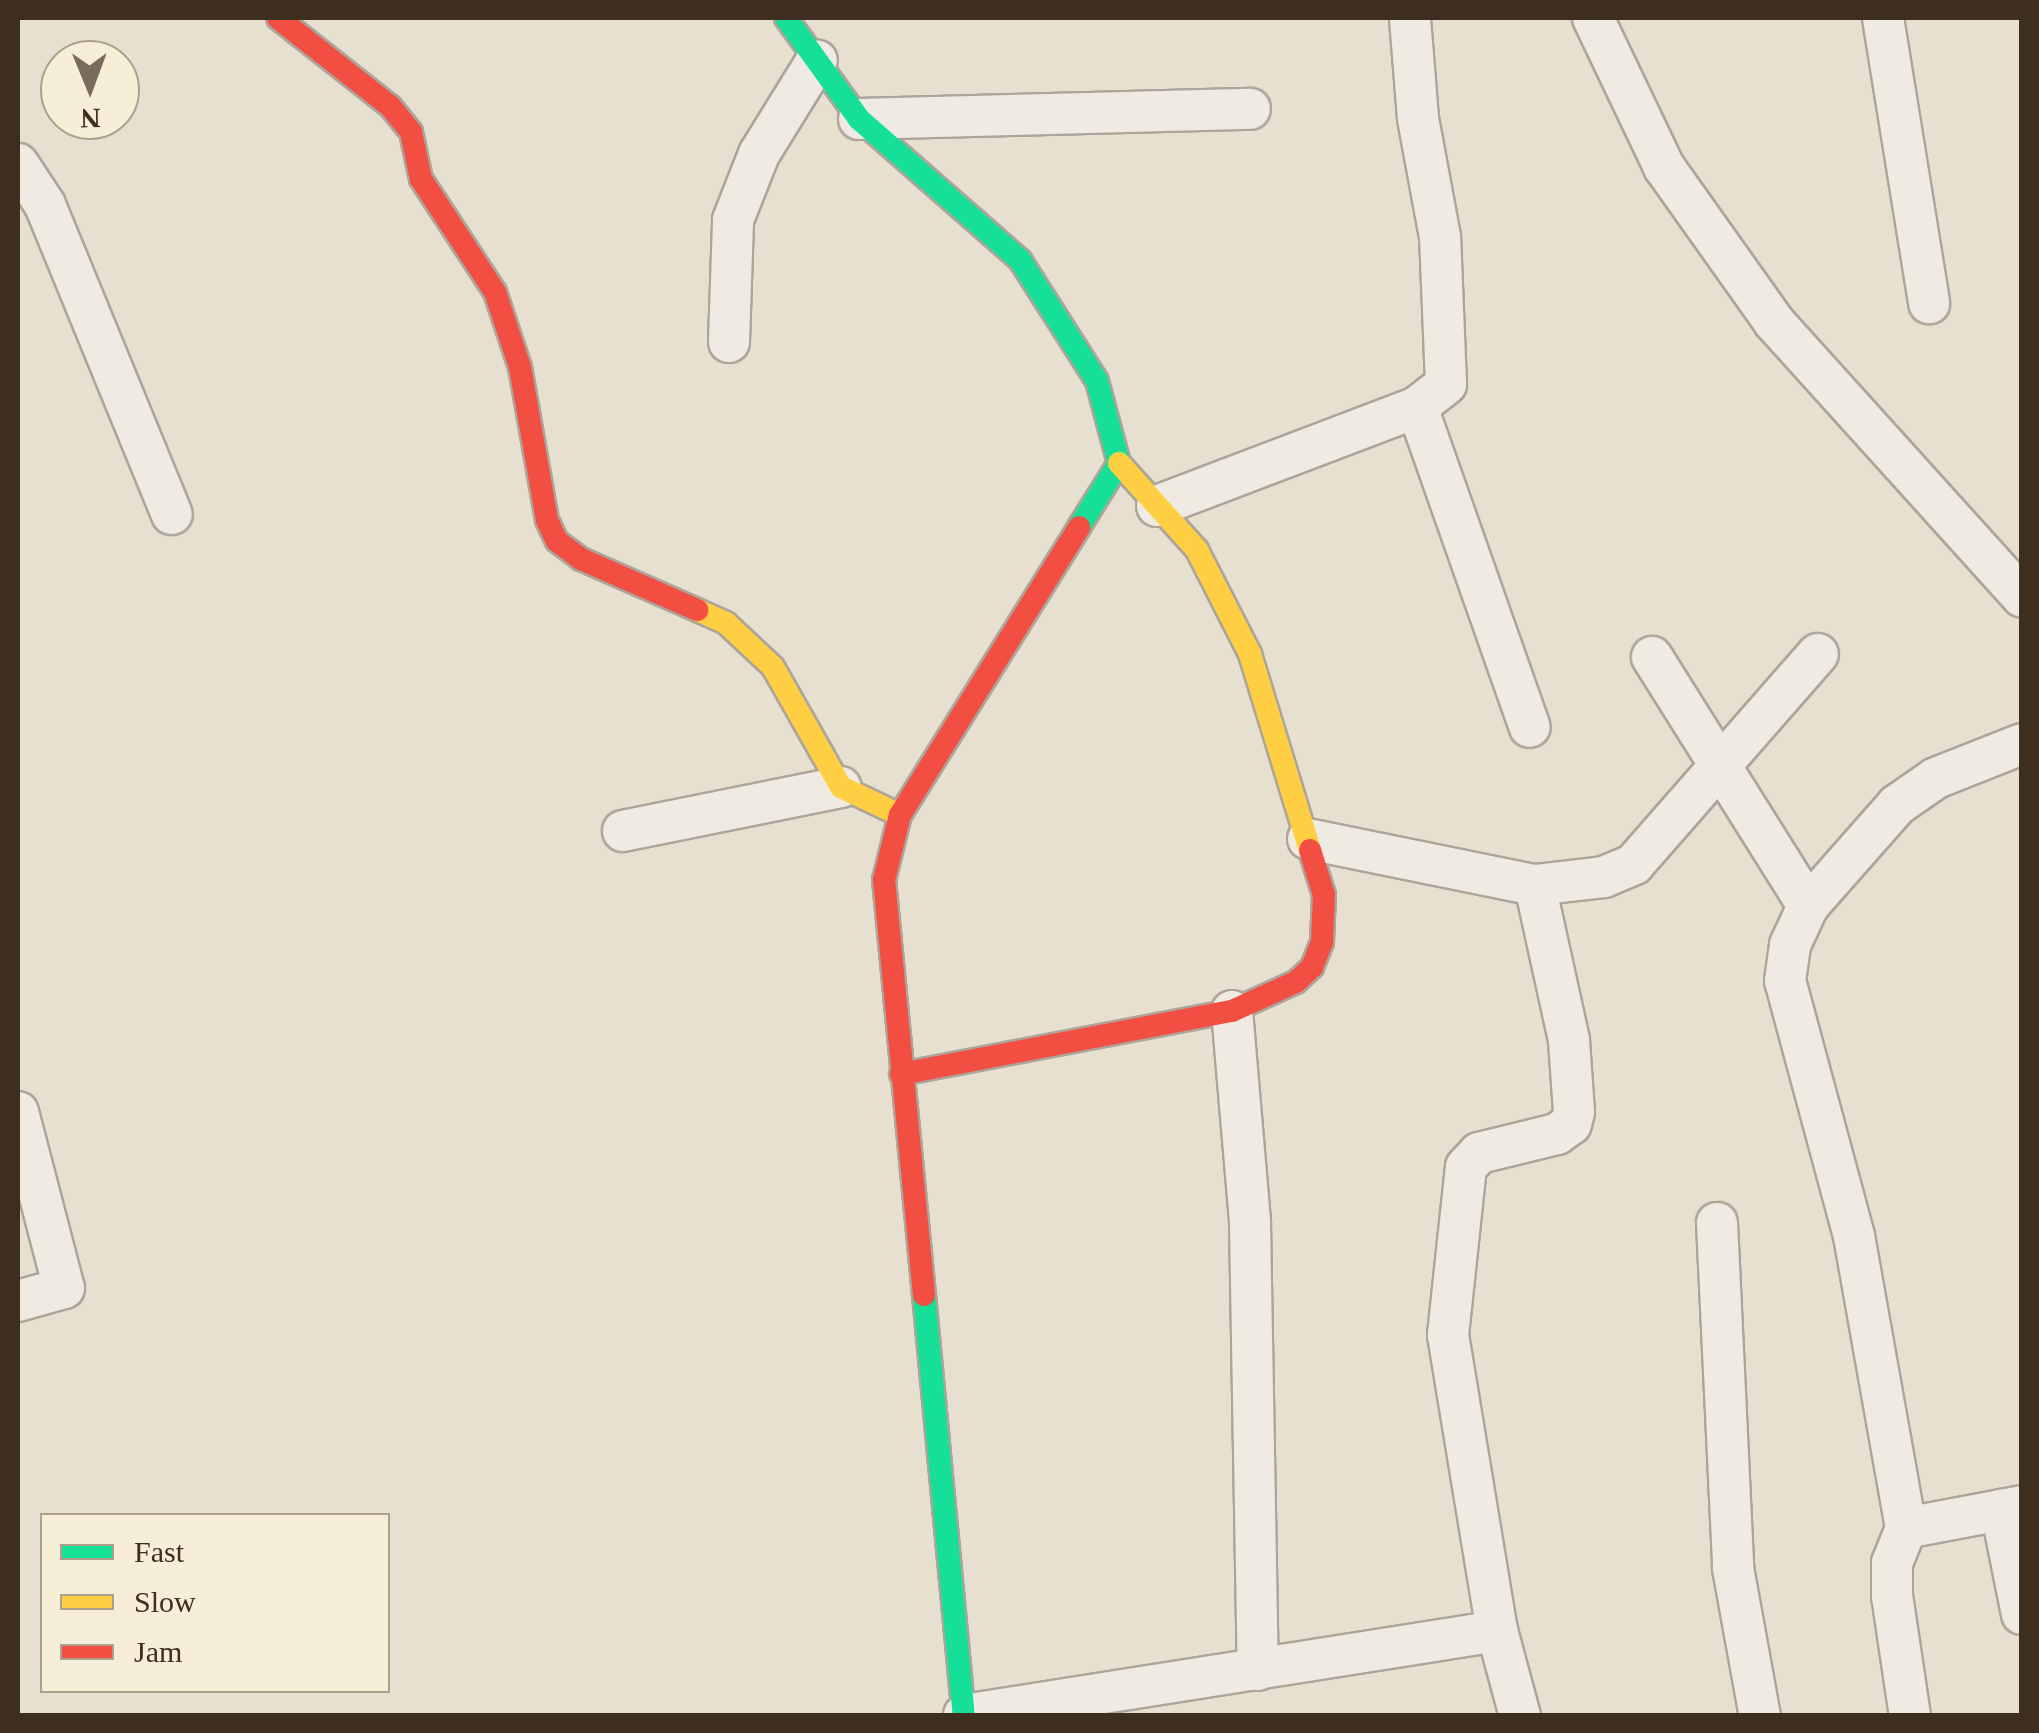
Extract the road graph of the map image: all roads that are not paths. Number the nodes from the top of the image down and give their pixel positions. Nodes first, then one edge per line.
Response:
1 (278, 18) edge
2 (786, 18) edge
3 (1410, 18) edge
4 (1592, 18) edge
5 (1883, 18) edge
6 (816, 60) junction
7 (1250, 109) dead end
8 (859, 119) junction
9 (18, 164) edge
10 (1929, 302) dead end
11 (729, 342) dead end
12 (1417, 407) junction
13 (1118, 464) junction
14 (1157, 506) junction
15 (172, 514) dead end
16 (2022, 596) edge
17 (1818, 654) dead end
18 (1652, 657) dead end
19 (1530, 727) dead end
20 (2022, 744) edge
21 (1723, 763) junction
22 (841, 787) junction
23 (900, 816) junction
24 (623, 831) dead end
25 (1308, 840) junction
26 (1535, 885) junction
27 (1808, 906) junction
28 (1232, 1011) junction
29 (901, 1074) junction
30 (18, 1112) edge
31 (1716, 1223) dead end
32 (18, 1300) edge
33 (2012, 1508) edge
34 (1906, 1528) junction
35 (2022, 1614) edge
36 (1497, 1631) junction
37 (1258, 1670) junction
38 (964, 1716) edge
39 (1520, 1716) edge
40 (1760, 1716) edge
41 (1910, 1716) edge

1 - 22 street
2 - 6 street
3 - 12 street
4 - 16 street
5 - 10 street
6 - 8 street
6 - 11 street
7 - 8 street
8 - 13 street
9 - 15 street
12 - 14 street
12 - 19 street
13 - 14 street
13 - 23 street
14 - 25 street
17 - 21 street
18 - 21 street
20 - 27 street
21 - 26 street
21 - 27 street
22 - 23 street
22 - 24 street
23 - 29 street
25 - 26 street
25 - 28 street
26 - 36 street
27 - 34 street
28 - 29 street
28 - 37 street
29 - 38 street
30 - 32 street
31 - 40 street
33 - 34 street
33 - 35 street
34 - 41 street
36 - 37 street
36 - 39 street
37 - 38 street

